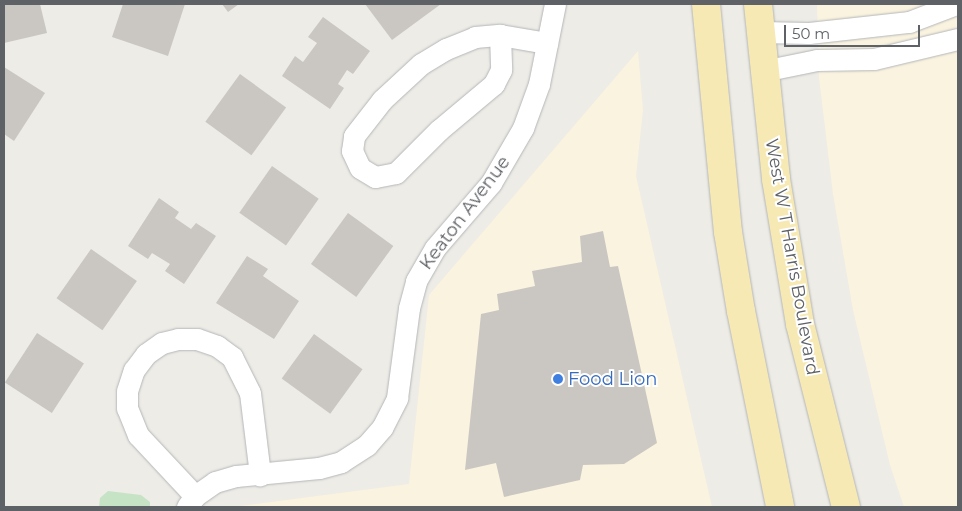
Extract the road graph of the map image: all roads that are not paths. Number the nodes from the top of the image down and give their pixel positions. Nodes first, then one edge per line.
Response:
1 (555, 4) edge
2 (706, 4) edge
3 (758, 4) edge
4 (956, 4) edge
5 (760, 32) junction
6 (500, 35) junction
7 (958, 40) edge
8 (547, 43) junction
9 (763, 71) junction
10 (260, 475) junction
11 (191, 502) edge
12 (780, 507) edge
13 (846, 507) edge

1 - 8 street, Keaton Avenue
2 - 12 main road
3 - 5 main road, West W T Harris Boulevard
4 - 5 street
5 - 9 main road, West W T Harris Boulevard
6 - 6 street
6 - 8 street
7 - 9 street
8 - 10 street, Keaton Avenue
9 - 13 main road, West W T Harris Boulevard
10 - 11 street, Keaton Avenue
10 - 11 street, Keaton Avenue

